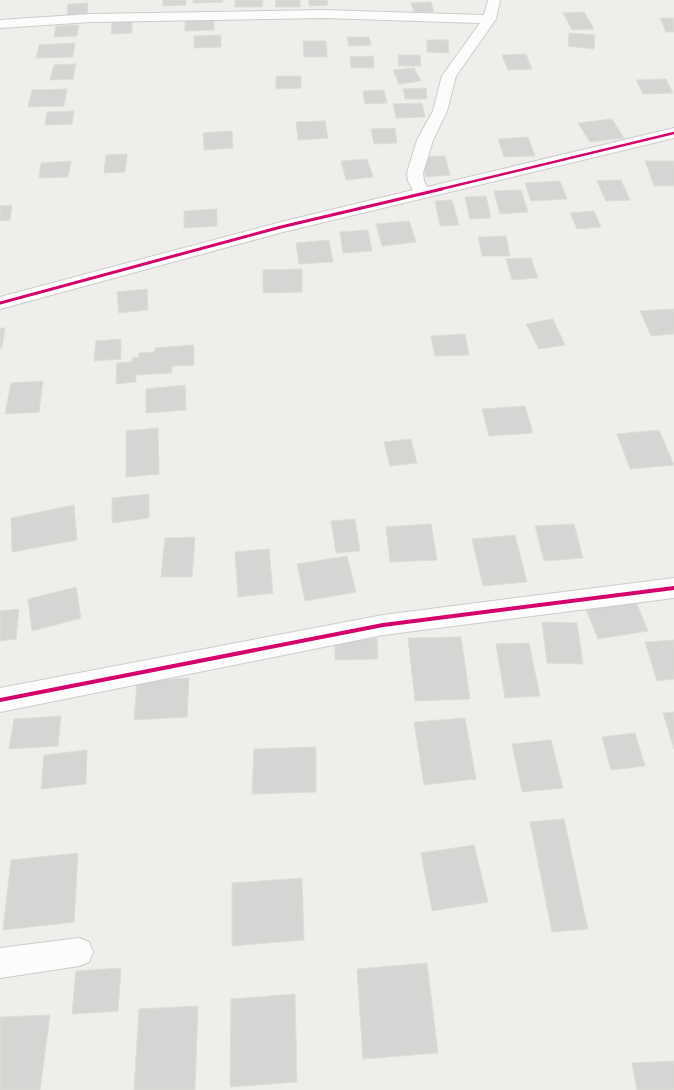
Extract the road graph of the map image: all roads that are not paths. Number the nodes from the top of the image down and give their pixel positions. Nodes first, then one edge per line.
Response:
1 (494, 0) edge
2 (489, 19) junction
3 (0, 24) edge
4 (674, 134) edge
5 (423, 193) junction
6 (0, 303) edge
7 (674, 588) edge
8 (0, 700) edge
9 (79, 952) dead end
10 (0, 963) edge

1 - 2 street
2 - 3 street
2 - 5 street
4 - 5 street
5 - 6 street
7 - 8 street
9 - 10 street

